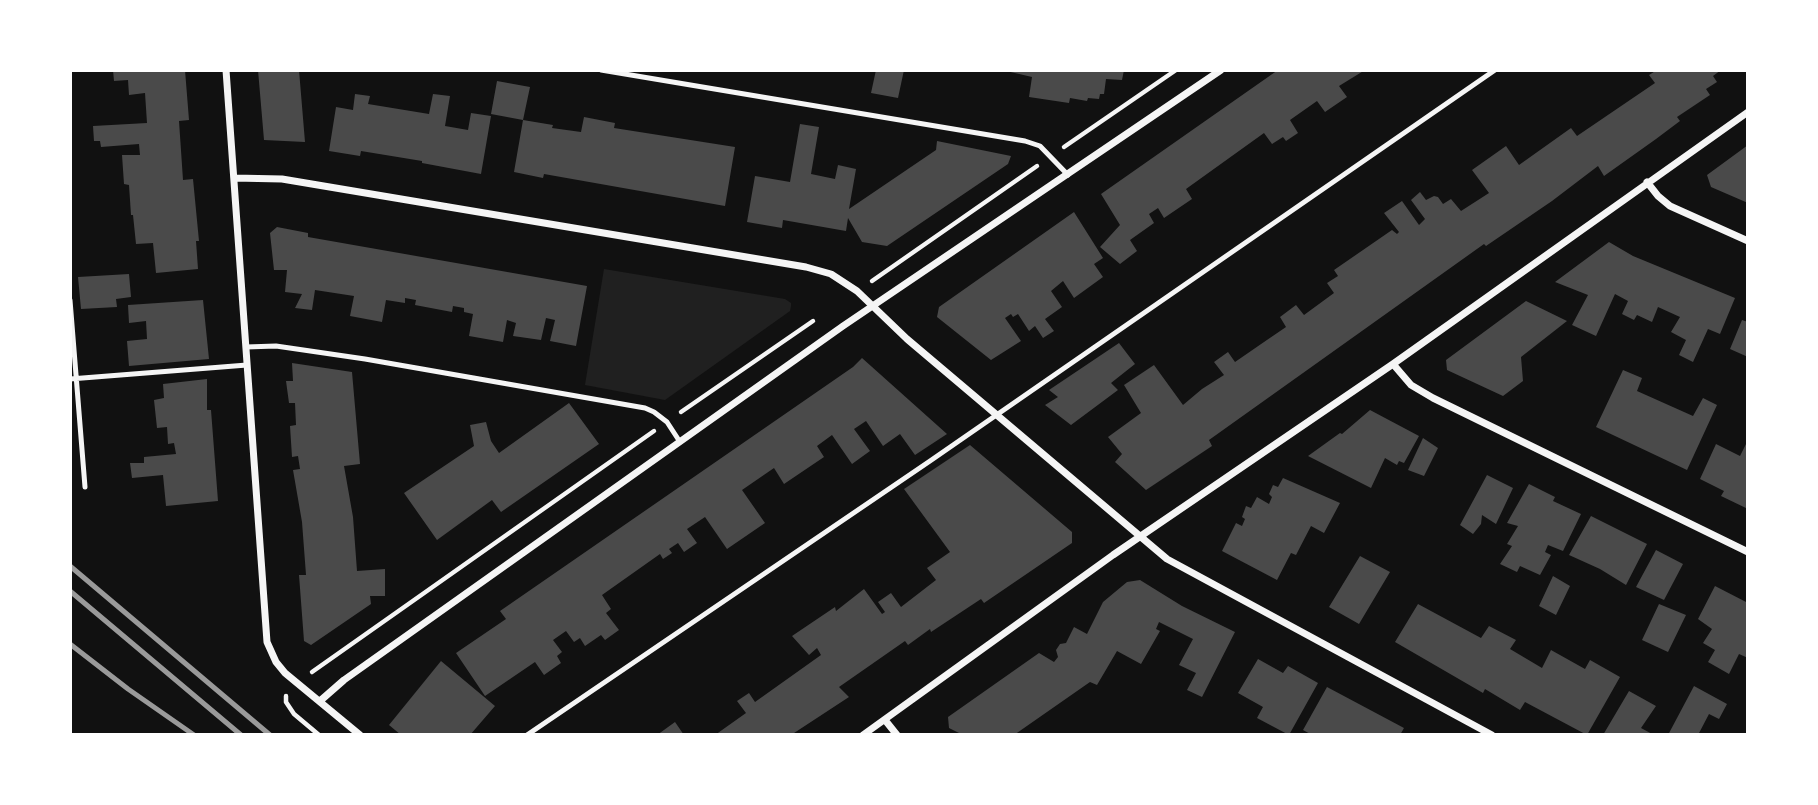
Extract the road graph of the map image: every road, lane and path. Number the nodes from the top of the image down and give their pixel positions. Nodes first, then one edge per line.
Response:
1 (226, 70) edge
2 (601, 70) edge
3 (1176, 70) edge
4 (1222, 70) edge
5 (1495, 70) edge
6 (1748, 111) edge
7 (1084, 133) dead end
8 (1068, 175) junction
9 (234, 178) junction
10 (1647, 182) junction
11 (1012, 183) dead end
12 (1748, 241) edge
13 (895, 265) dead end
14 (70, 300) edge
15 (873, 305) junction
16 (822, 315) dead end
17 (246, 346) junction
18 (1392, 364) junction
19 (247, 365) junction
20 (73, 379) edge
21 (703, 397) dead end
22 (996, 415) junction
23 (680, 442) junction
24 (631, 447) dead end
25 (85, 487) dead end
26 (1141, 537) junction
27 (1748, 552) edge
28 (326, 661) dead end
29 (287, 692) dead end
30 (320, 701) junction
31 (885, 720) junction
32 (319, 735) edge
33 (360, 735) edge
34 (527, 735) edge
35 (863, 735) edge
36 (897, 735) edge
37 (1492, 735) edge

1 - 9 street
2 - 8 lane
3 - 7 path
4 - 8 street
5 - 22 lane
6 - 10 street
8 - 15 street
9 - 15 street
9 - 17 street
10 - 12 street
10 - 18 street
11 - 13 path
14 - 20 lane
15 - 22 street
15 - 23 street
16 - 21 path
17 - 19 street
17 - 23 lane
18 - 26 street
18 - 27 street
19 - 20 lane
19 - 30 street
20 - 25 lane
22 - 26 street
22 - 34 lane
23 - 30 street
24 - 28 path
26 - 31 street
26 - 37 street
29 - 32 path
30 - 33 street
31 - 35 street
31 - 36 street

